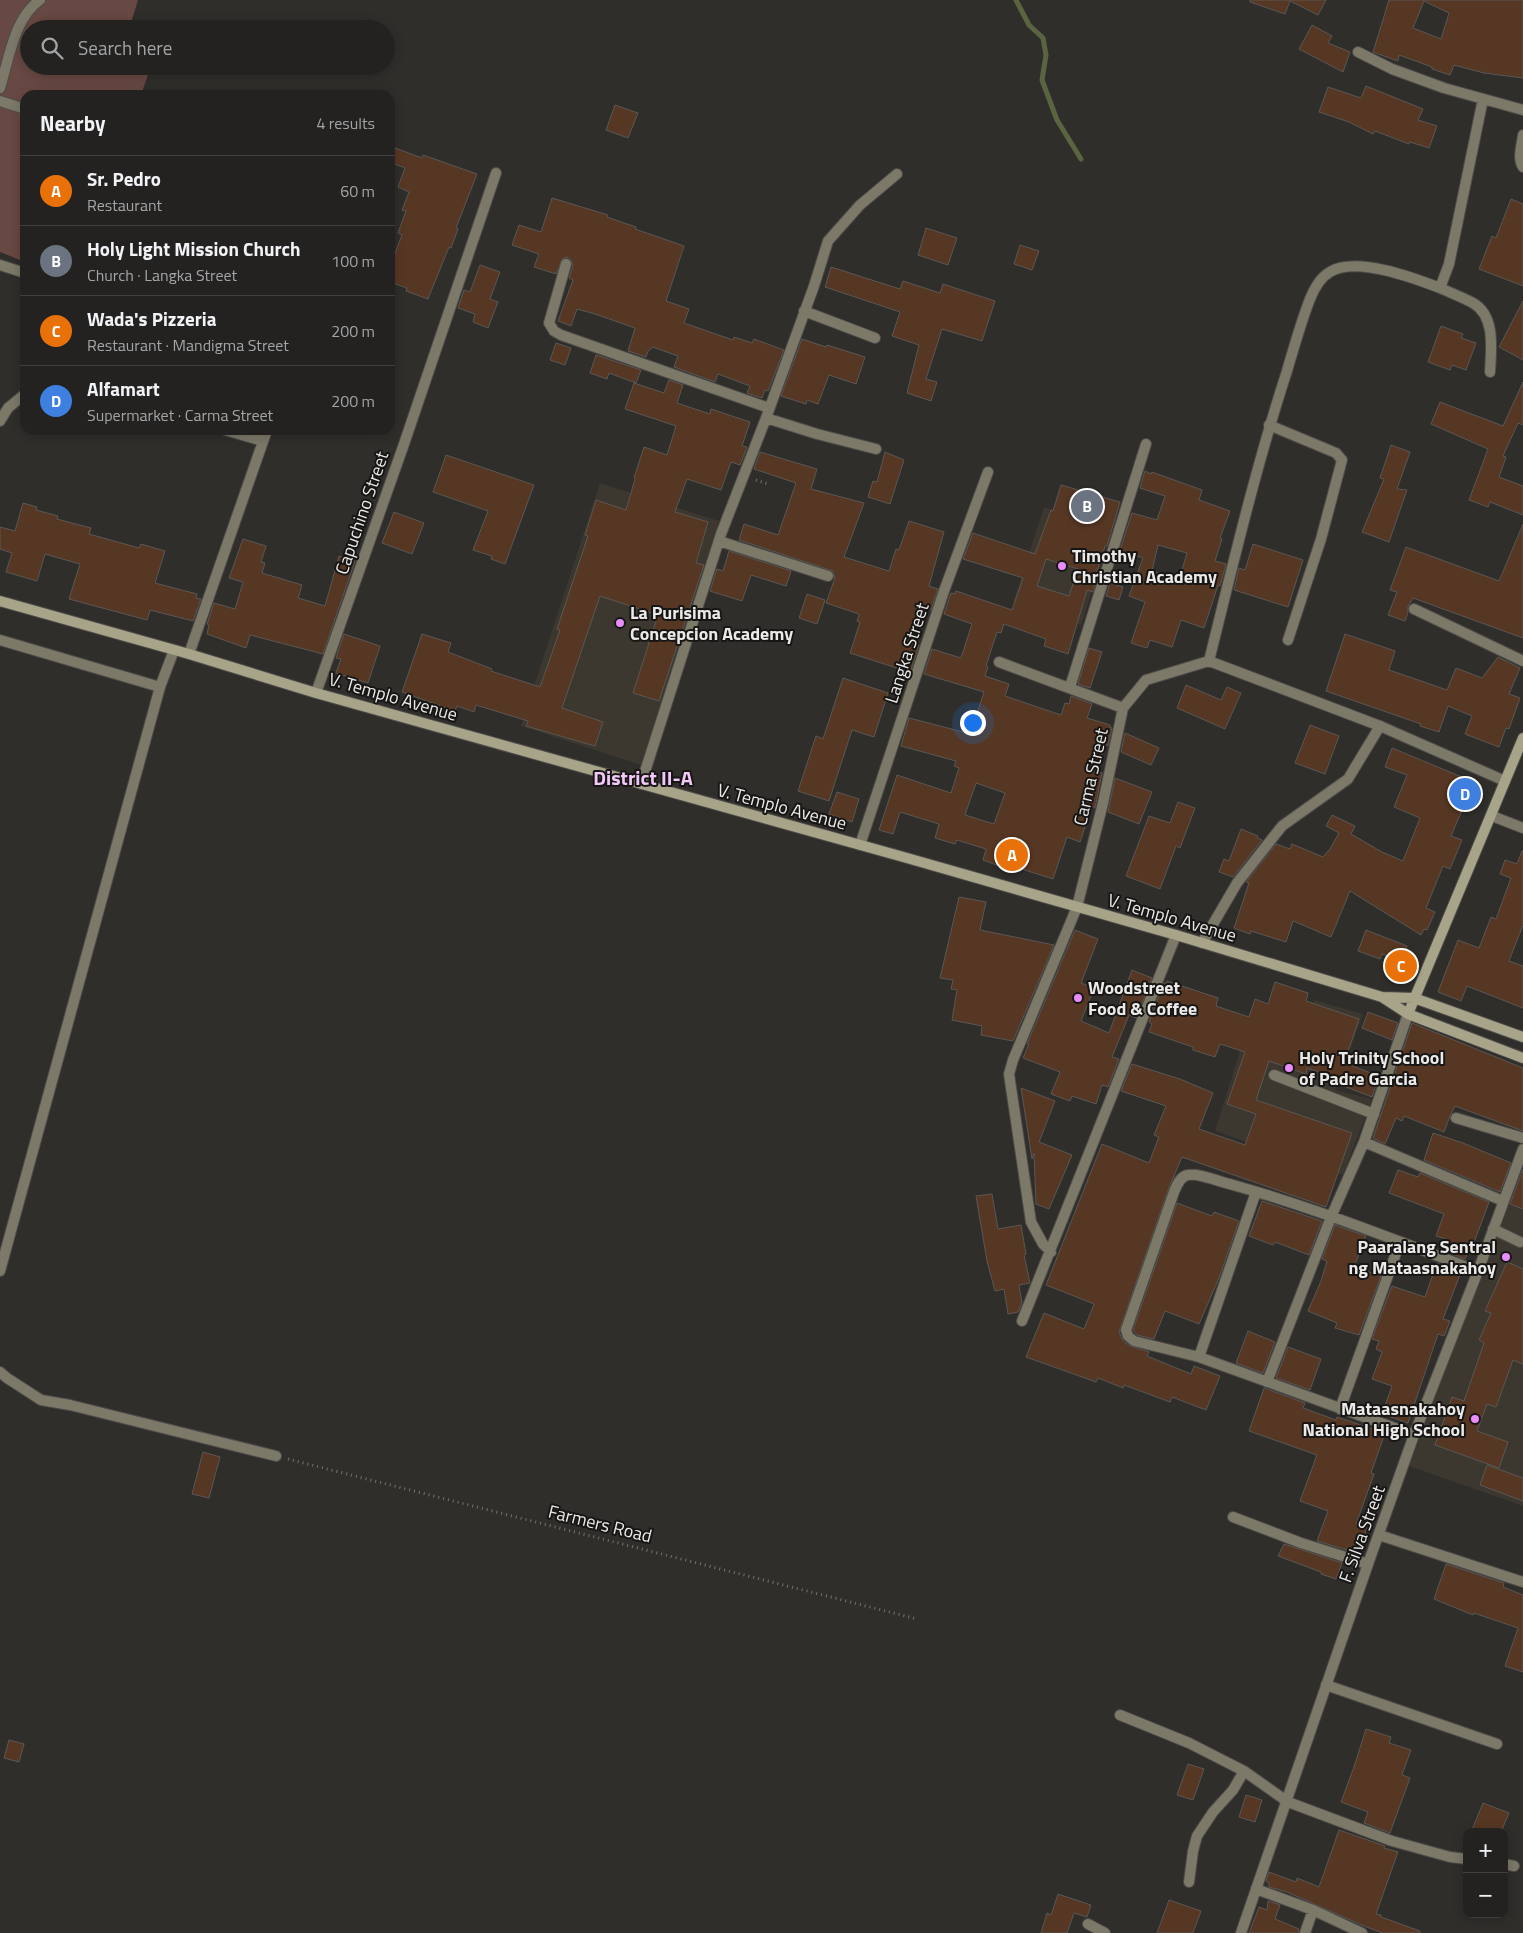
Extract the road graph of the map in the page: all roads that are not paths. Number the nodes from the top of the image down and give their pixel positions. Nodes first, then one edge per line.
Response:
1 (40, 0) edge
2 (23, 20) edge
3 (20, 26) edge
4 (1358, 52) dead end
5 (0, 88) edge
6 (1483, 99) junction
7 (0, 101) edge
8 (20, 107) edge
9 (1523, 110) edge
10 (1523, 135) edge
11 (1523, 167) edge
12 (496, 173) dead end
13 (897, 174) dead end
14 (566, 264) dead end
15 (0, 265) edge
16 (20, 271) edge
17 (1440, 288) junction
18 (804, 311) junction
19 (876, 338) dead end
20 (1490, 372) dead end
21 (20, 398) edge
22 (770, 408) junction
23 (766, 418) junction
24 (0, 421) edge
25 (1269, 425) junction
26 (242, 435) edge
27 (265, 435) edge
28 (263, 441) junction
29 (1146, 444) dead end
30 (876, 449) dead end
31 (988, 472) dead end
32 (718, 541) junction
33 (828, 576) dead end
34 (0, 601) edge
35 (1414, 608) dead end
36 (0, 640) edge
37 (1288, 640) dead end
38 (174, 650) junction
39 (189, 654) junction
40 (1523, 660) edge
41 (1209, 661) junction
42 (998, 662) dead end
43 (160, 686) junction
44 (1070, 687) junction
45 (316, 692) junction
46 (1123, 708) junction
47 (1380, 726) junction
48 (1523, 738) edge
49 (1505, 781) junction
50 (641, 784) junction
51 (1492, 816) junction
52 (1523, 828) edge
53 (860, 845) junction
54 (1077, 907) junction
55 (1176, 935) junction
56 (1202, 943) junction
57 (1382, 997) junction
58 (1414, 998) junction
59 (1408, 1014) junction
60 (1523, 1037) edge
61 (1523, 1058) edge
62 (1274, 1075) dead end
63 (1374, 1114) junction
64 (1456, 1118) dead end
65 (1523, 1138) edge
66 (1364, 1142) junction
67 (1523, 1149) edge
68 (1256, 1192) junction
69 (1503, 1201) junction
70 (1332, 1217) junction
71 (1493, 1230) junction
72 (1400, 1242) junction
73 (1520, 1242) dead end
74 (1050, 1252) junction
75 (1478, 1270) junction
76 (0, 1272) edge
77 (1022, 1322) dead end
78 (1199, 1357) junction
79 (0, 1372) edge
80 (1267, 1382) junction
81 (1340, 1409) junction
82 (1414, 1435) junction
83 (276, 1456) road end
84 (1233, 1517) dead end
85 (1379, 1535) junction
86 (1368, 1564) junction
87 (1523, 1582) edge
88 (1326, 1685) junction
89 (1120, 1714) dead end
90 (1496, 1744) dead end
91 (1244, 1771) junction
92 (1288, 1802) junction
93 (1463, 1859) edge
94 (1189, 1882) dead end
95 (1256, 1889) junction
96 (1313, 1910) junction
97 (1088, 1924) dead end
98 (1105, 1933) edge
99 (1242, 1933) edge
100 (1305, 1933) edge
101 (1362, 1933) edge

1 - 2 street
3 - 5 street
4 - 6 street
6 - 9 street
6 - 17 street
7 - 8 street
10 - 11 street
12 - 45 street, Capuchino Street
13 - 18 street
14 - 22 street
15 - 16 street
17 - 20 street
17 - 25 street
18 - 19 street
18 - 22 street
21 - 24 street
22 - 23 street
23 - 30 street
23 - 32 street
25 - 37 street
25 - 41 street
26 - 28 street
27 - 28 street
28 - 39 street
29 - 44 street
31 - 53 street, Langka Street
32 - 33 street
32 - 50 street
34 - 38 main road, V. Templo Avenue
35 - 40 street
36 - 43 street
38 - 39 main road, V. Templo Avenue
38 - 43 street
39 - 45 main road, V. Templo Avenue
41 - 46 street, Carma Street
41 - 47 street
42 - 44 street
43 - 76 street
44 - 46 street
45 - 50 main road, V. Templo Avenue
46 - 54 street, Carma Street
47 - 49 street
47 - 56 street
48 - 49 main road
49 - 51 main road
50 - 53 main road, V. Templo Avenue
51 - 52 street
51 - 58 main road
53 - 54 main road, V. Templo Avenue
54 - 55 main road, V. Templo Avenue
54 - 74 street, Carma Street
55 - 56 main road, V. Templo Avenue
55 - 74 street
56 - 57 main road, V. Templo Avenue
57 - 58 main road, V. Templo Avenue
57 - 59 main road, V. Templo Avenue
58 - 59 main road
58 - 60 main road, V. Templo Avenue
59 - 61 main road, V. Templo Avenue
59 - 63 street
62 - 63 street
63 - 66 street
64 - 65 street
66 - 69 street
66 - 70 street
67 - 69 street, F. Silva Street
68 - 70 street
68 - 78 street
68 - 78 street
69 - 71 street, F. Silva Street
70 - 72 street
70 - 80 street
71 - 73 street
71 - 75 street, F. Silva Street
72 - 75 street
72 - 81 street
74 - 77 street
75 - 82 street, F. Silva Street
78 - 80 street
79 - 83 street
80 - 81 street
81 - 82 street
82 - 85 street, F. Silva Street
84 - 86 street
85 - 86 street, F. Silva Street
85 - 87 street
86 - 88 street, F. Silva Street
88 - 90 street
88 - 92 street, F. Silva Street
89 - 91 street
91 - 92 street
91 - 94 street
92 - 93 street
92 - 95 street, F. Silva Street
95 - 96 street
95 - 99 street, F. Silva Street
96 - 100 street
96 - 101 street
97 - 98 street

